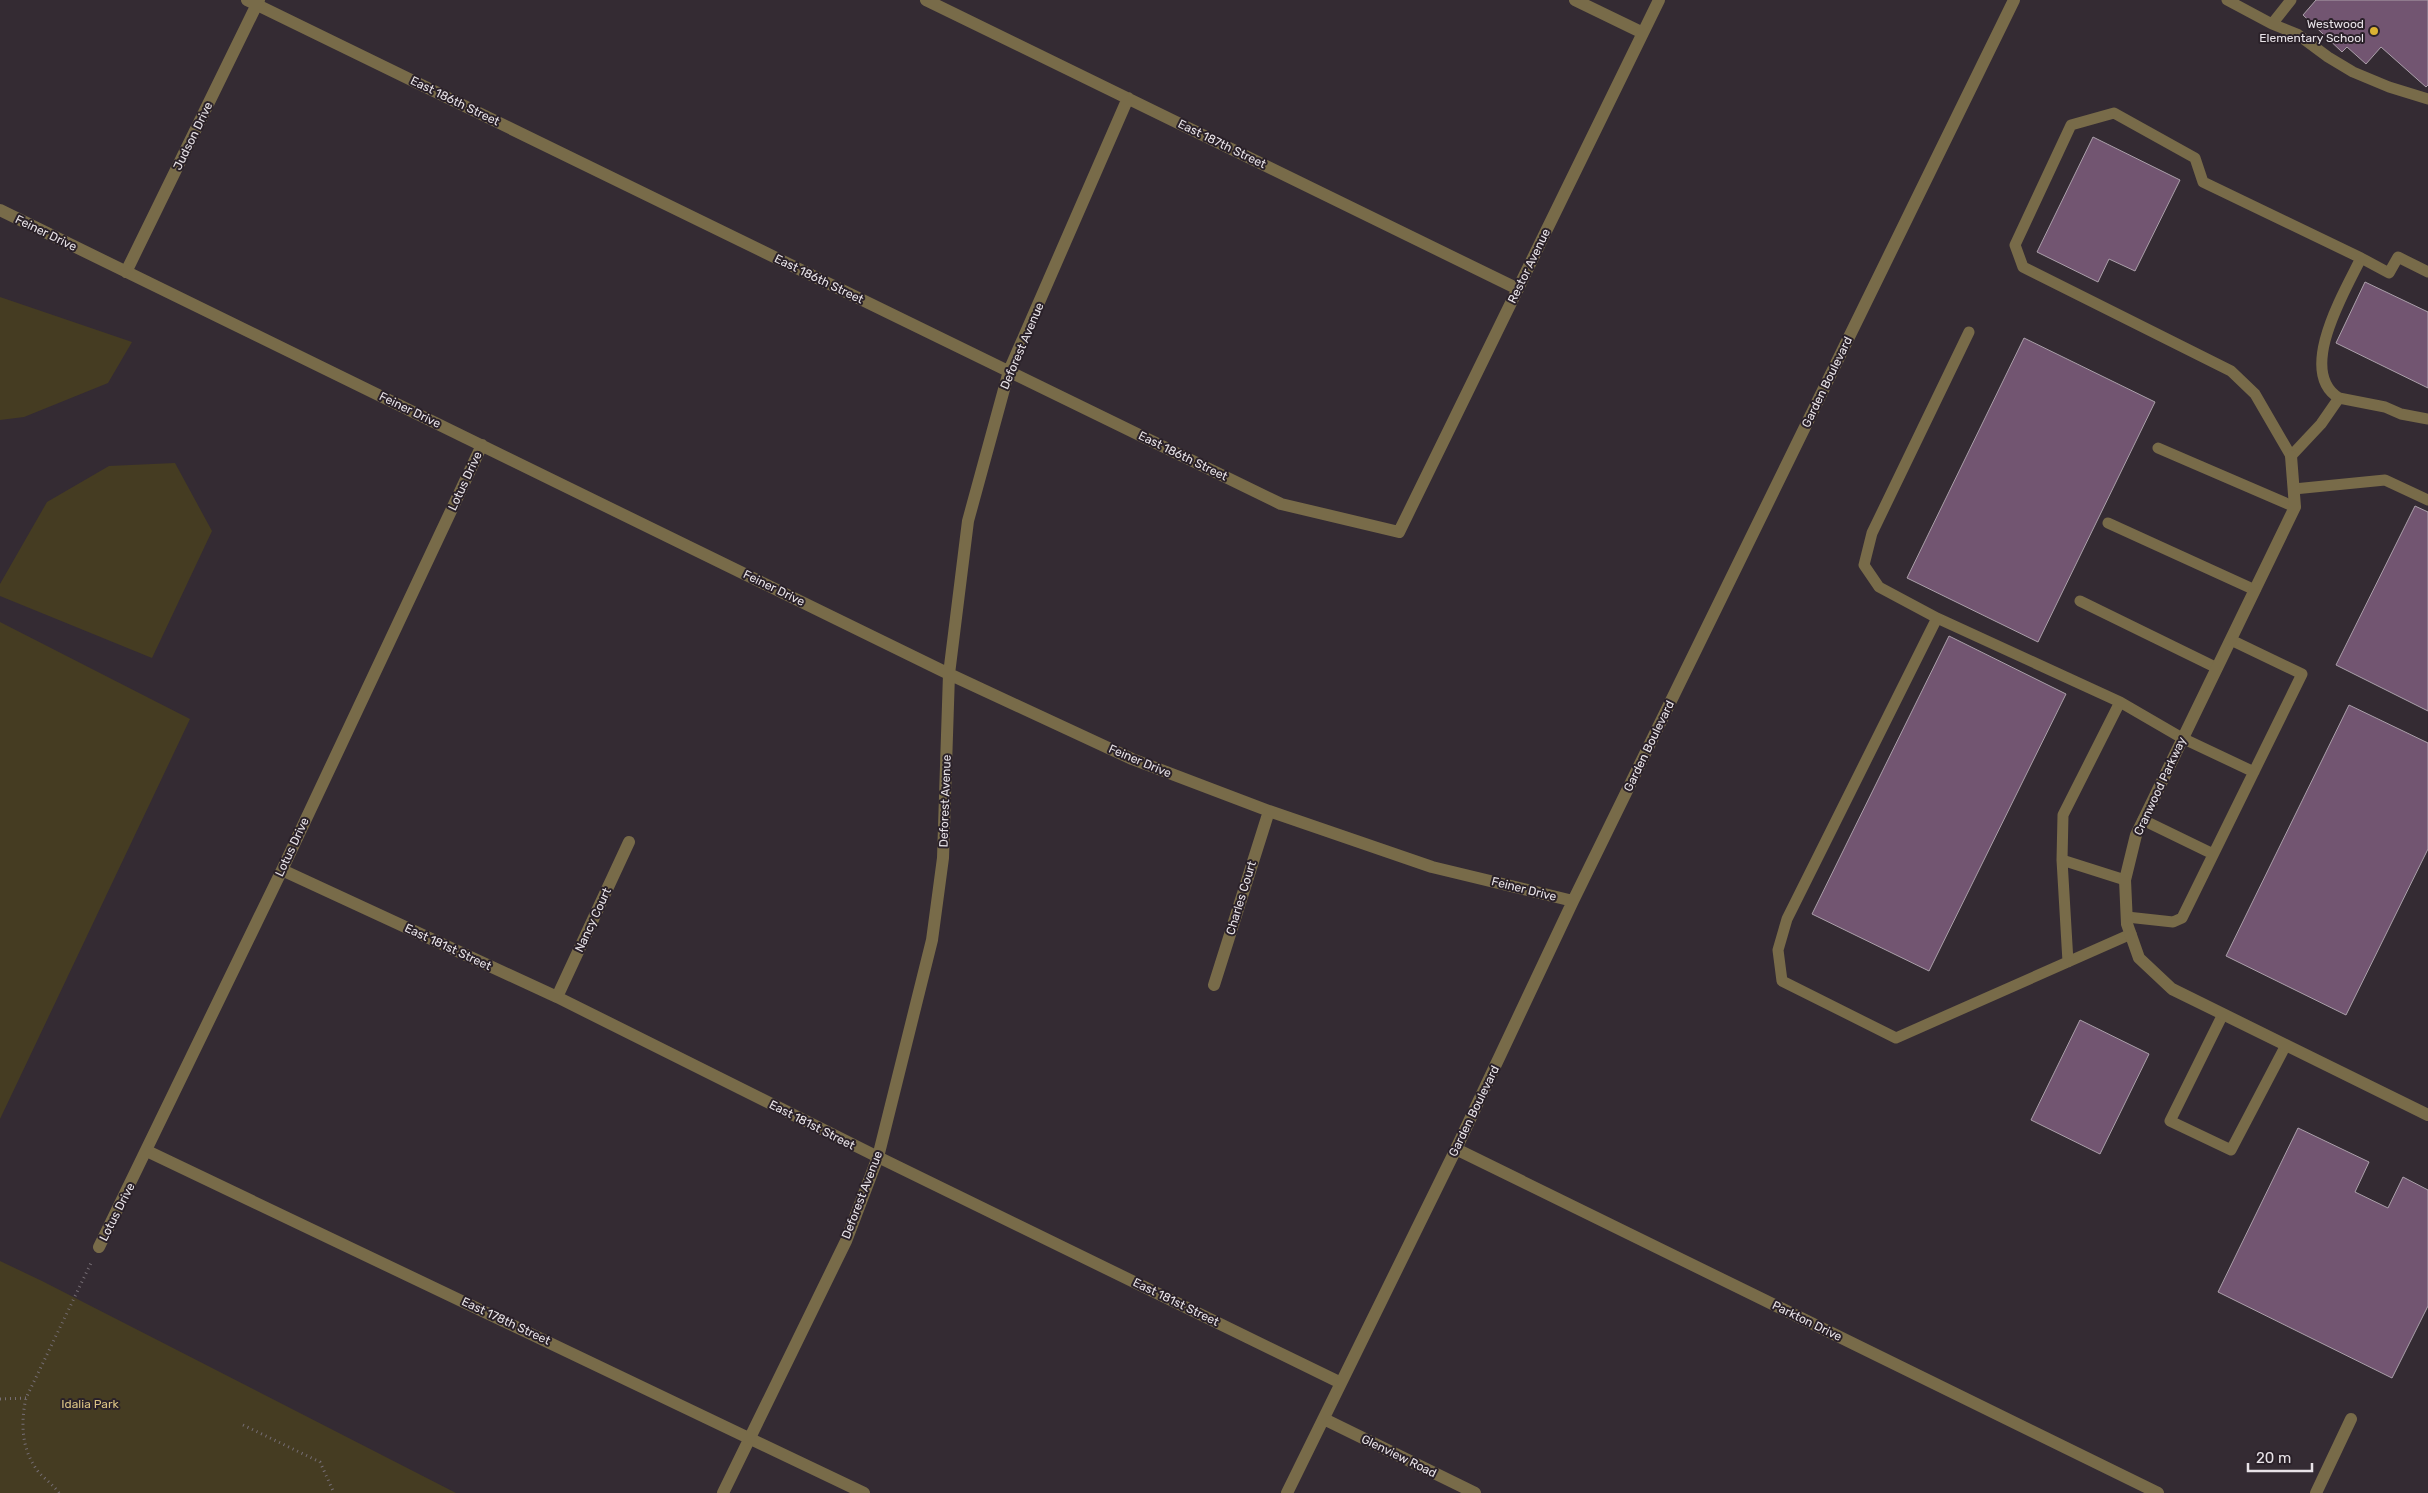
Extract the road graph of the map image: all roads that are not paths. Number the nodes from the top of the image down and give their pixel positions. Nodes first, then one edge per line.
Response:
1 (926, 0) edge
2 (1575, 0) edge
3 (1659, 0) edge
4 (2014, 0) edge
5 (2227, 0) edge
6 (2291, 0) edge
7 (254, 2) edge
8 (2272, 24) junction
9 (1643, 33) junction
10 (1128, 98) junction
11 (2428, 99) edge
12 (0, 210) edge
13 (2361, 258) junction
14 (126, 272) junction
15 (2428, 272) edge
16 (1518, 289) junction
17 (1969, 332) dead end
18 (1009, 372) junction
19 (2339, 398) junction
20 (2428, 419) edge
21 (482, 446) junction
22 (2158, 448) dead end
23 (2291, 456) junction
24 (2294, 489) junction
25 (2428, 500) edge
26 (2295, 507) junction
27 (2108, 523) dead end
28 (1400, 532) joint
29 (2255, 590) junction
30 (2080, 601) dead end
31 (1937, 618) junction
32 (2231, 640) junction
33 (2217, 668) junction
34 (950, 674) junction
35 (2120, 702) junction
36 (2182, 738) junction
37 (2254, 772) junction
38 (1269, 811) junction
39 (2143, 820) junction
40 (629, 842) dead end
41 (2213, 854) junction
42 (2062, 860) junction
43 (282, 870) junction
44 (2125, 880) junction
45 (1573, 901) junction
46 (2127, 917) junction
47 (2131, 934) junction
48 (2068, 962) junction
49 (1214, 986) dead end
50 (557, 997) junction
51 (2223, 1014) junction
52 (2286, 1045) junction
53 (2428, 1115) edge
54 (1456, 1149) junction
55 (147, 1151) junction
56 (878, 1157) junction
57 (99, 1247) road end
58 (1341, 1383) junction
59 (1324, 1419) junction
60 (2351, 1419) dead end
61 (749, 1437) junction
62 (723, 1493) edge
63 (864, 1493) edge
64 (1287, 1493) edge
65 (1475, 1493) edge
66 (2158, 1493) edge
67 (2316, 1493) edge

1 - 10 street, East 187th Street
2 - 9 street
3 - 9 street, Restor Avenue
4 - 45 street, Garden Boulevard
5 - 8 lane
6 - 8 lane
7 - 14 street, Judson Drive
7 - 18 street, East 186th Street
8 - 11 lane
9 - 16 street, Restor Avenue
10 - 16 street, East 187th Street
10 - 18 street, Deforest Avenue
12 - 14 street, Feiner Drive
13 - 15 lane
13 - 19 lane
13 - 23 lane
14 - 21 street, Feiner Drive
16 - 28 street, Restor Avenue
17 - 31 lane
18 - 28 street, East 186th Street
18 - 34 street, Deforest Avenue
19 - 20 lane
19 - 23 lane
21 - 34 street, Feiner Drive
21 - 43 street, Lotus Drive
22 - 26 lane
23 - 24 street, Cranwood Parkway
24 - 25 lane
24 - 26 street, Cranwood Parkway
26 - 29 street, Cranwood Parkway
27 - 29 lane
29 - 32 street, Cranwood Parkway
30 - 33 lane
31 - 35 lane
31 - 48 lane
32 - 33 street, Cranwood Parkway
32 - 37 lane
33 - 36 street, Cranwood Parkway
34 - 38 street, Feiner Drive
34 - 56 street, Deforest Avenue
35 - 36 lane
35 - 42 lane
36 - 37 lane
36 - 39 street, Cranwood Parkway
37 - 41 lane
38 - 45 street, Feiner Drive
38 - 49 street, Charles Court
39 - 41 lane
39 - 44 street, Cranwood Parkway
40 - 50 street, Nancy Court
41 - 46 lane
42 - 44 lane
42 - 48 lane
43 - 50 street, East 181st Street
43 - 55 street, Lotus Drive
44 - 46 street, Cranwood Parkway
45 - 54 street, Garden Boulevard
46 - 47 street, Cranwood Parkway
47 - 48 lane
47 - 51 street, Cranwood Parkway
50 - 56 street, East 181st Street
51 - 52 street, Cranwood Parkway
51 - 52 lane
52 - 53 street, Cranwood Parkway
54 - 58 street, Garden Boulevard
54 - 66 street, Parkton Drive
55 - 57 street, Lotus Drive
55 - 61 street, East 178th Street
56 - 58 street, East 181st Street
56 - 61 street, Deforest Avenue
58 - 59 street, Garden Boulevard
59 - 64 street, Garden Boulevard
59 - 65 street, Glenview Road
60 - 67 street
61 - 62 street, Deforest Avenue
61 - 63 street, East 178th Street

